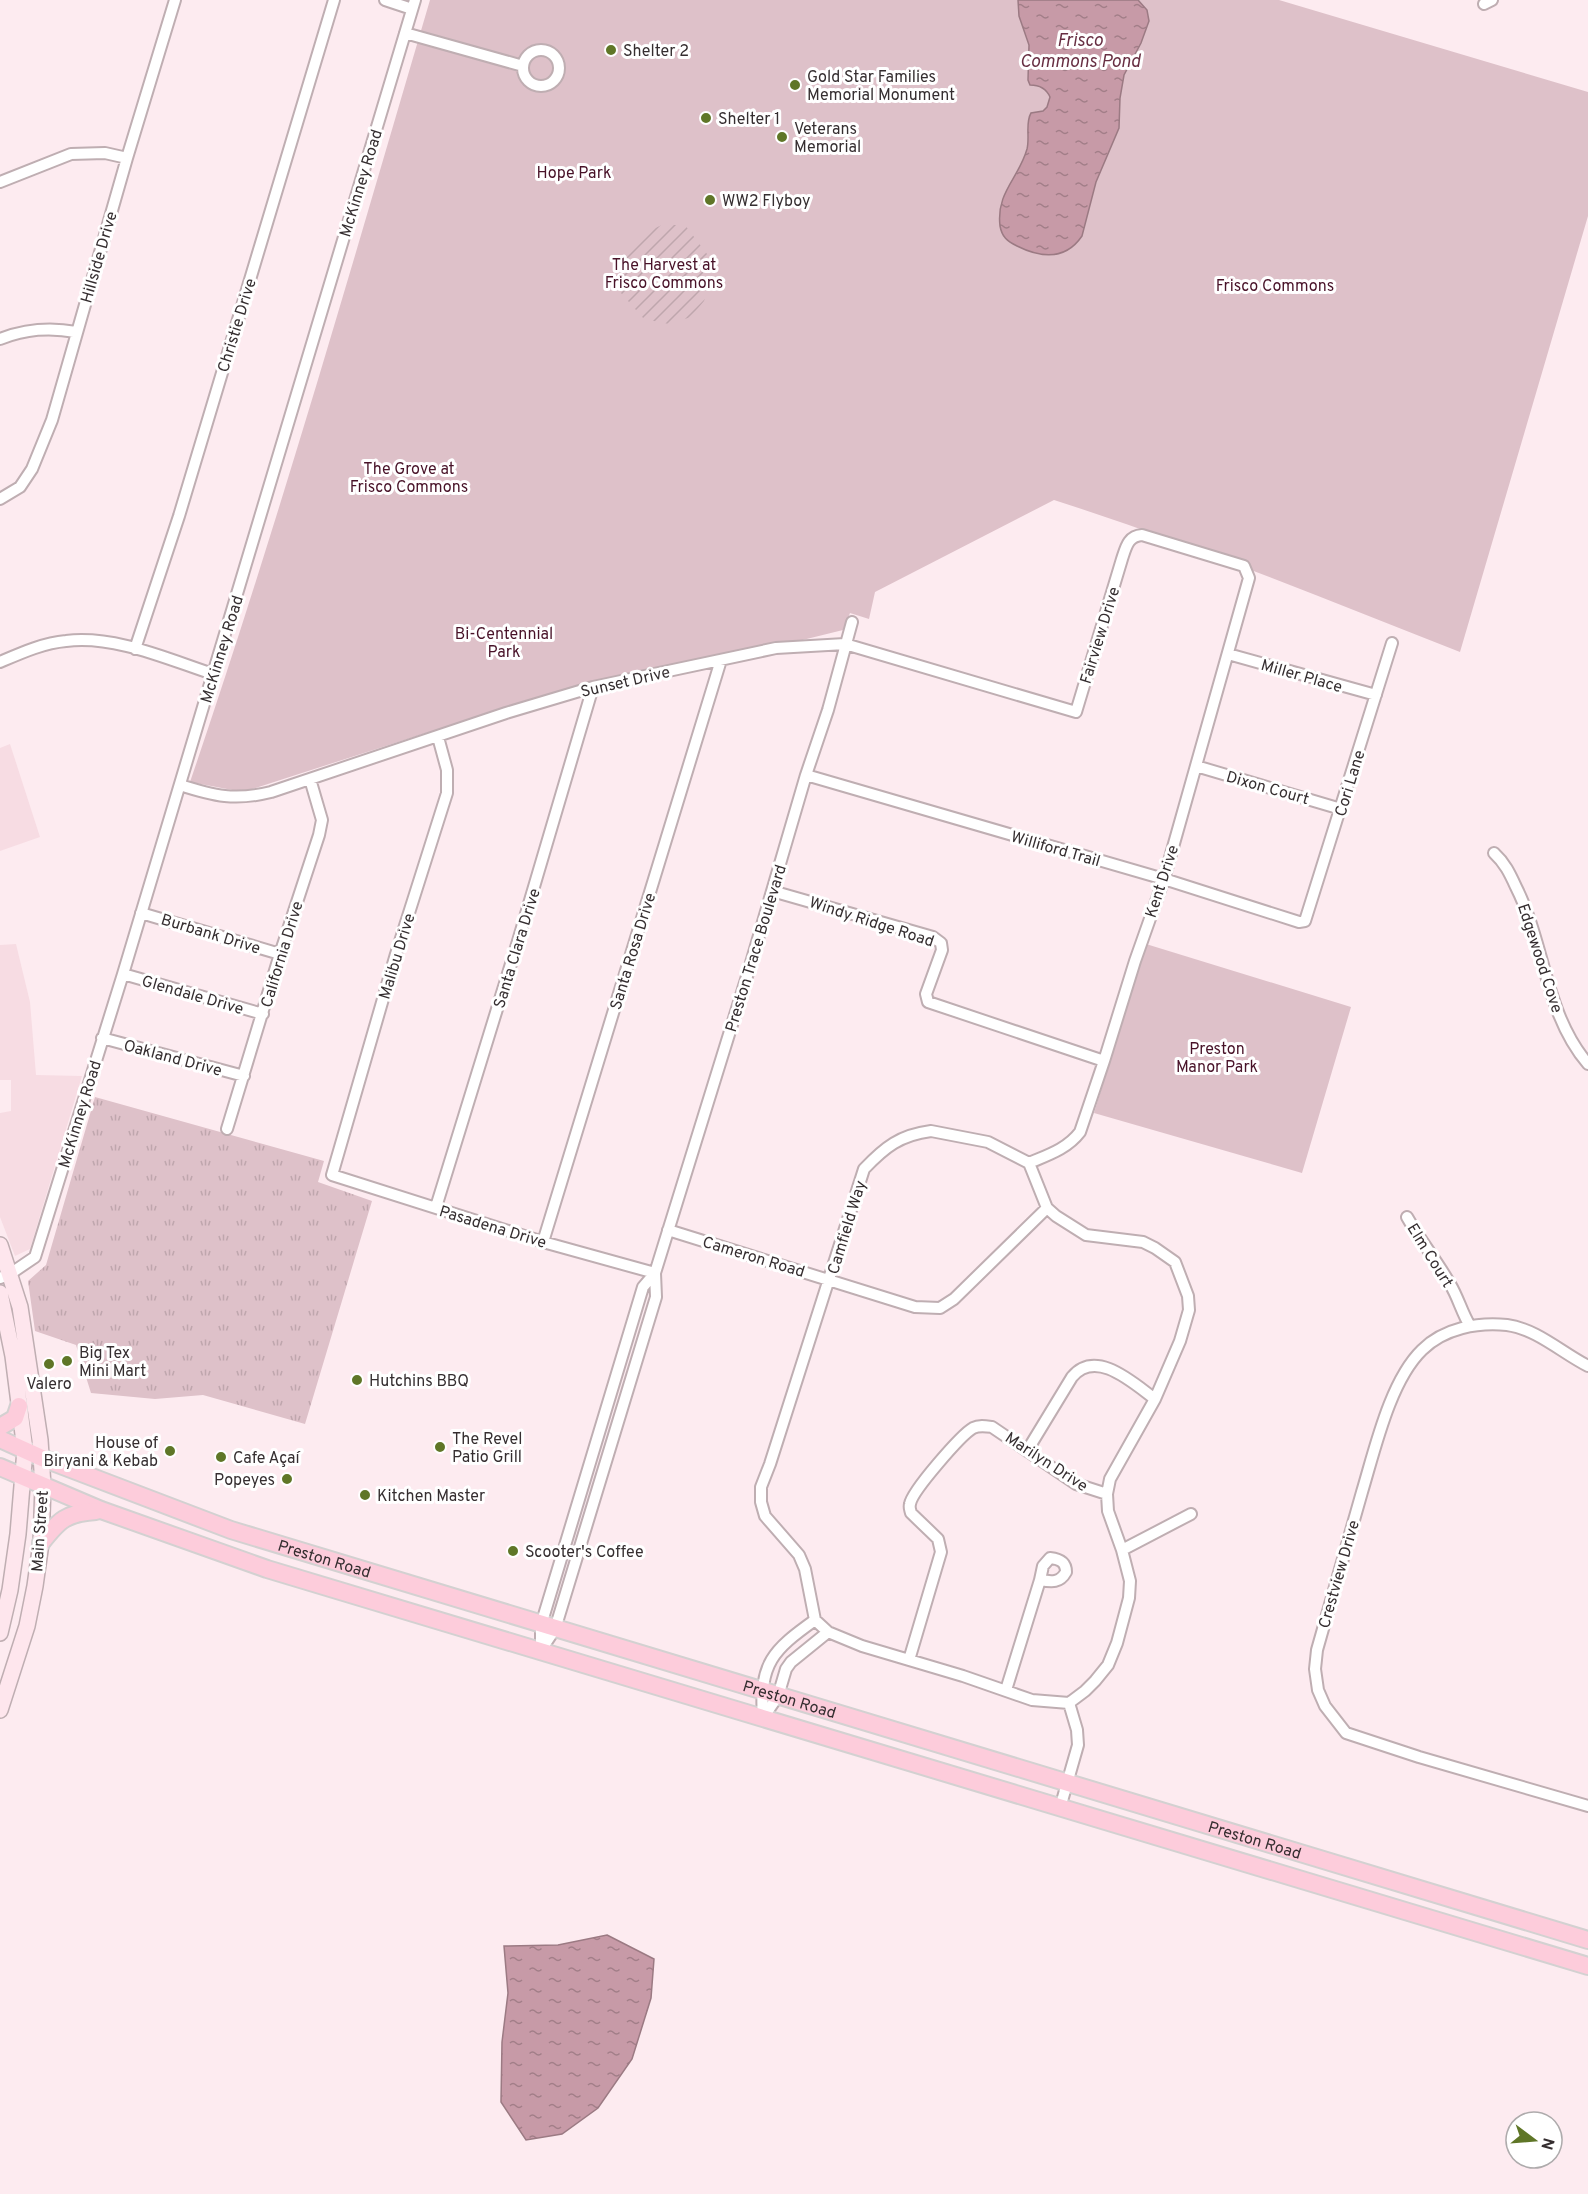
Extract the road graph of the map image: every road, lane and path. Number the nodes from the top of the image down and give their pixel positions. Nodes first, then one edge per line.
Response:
1 (175, 0) edge
2 (334, 0) edge
3 (386, 0) edge
4 (414, 4) edge
5 (405, 33) junction
6 (523, 66) dead end
7 (127, 158) junction
8 (0, 182) edge
9 (76, 332) junction
10 (0, 339) edge
11 (0, 499) edge
12 (1247, 570) joint
13 (852, 622) dead end
14 (845, 644) junction
15 (1392, 644) dead end
16 (135, 649) junction
17 (1228, 654) junction
18 (721, 660) junction
19 (0, 662) edge
20 (213, 674) junction
21 (593, 687) junction
22 (1376, 695) junction
23 (1076, 712) joint
24 (438, 737) junction
25 (1196, 766) junction
26 (806, 775) junction
27 (310, 779) junction
28 (180, 785) junction
29 (1341, 809) junction
30 (1494, 853) dead end
31 (1164, 879) junction
32 (772, 891) junction
33 (141, 913) junction
34 (1305, 921) joint
35 (280, 954) junction
36 (123, 974) junction
37 (263, 1014) junction
38 (102, 1038) junction
39 (1104, 1061) junction
40 (1588, 1064) edge
41 (244, 1076) junction
42 (227, 1129) dead end
43 (1029, 1163) junction
44 (332, 1175) joint
45 (436, 1207) junction
46 (1047, 1208) junction
47 (1407, 1217) dead end
48 (668, 1230) junction
49 (543, 1242) junction
50 (0, 1245) edge
51 (655, 1273) junction
52 (5, 1276) edge
53 (830, 1280) junction
54 (0, 1293) edge
55 (1470, 1326) junction
56 (1588, 1366) edge
57 (1155, 1399) junction
58 (19, 1406) junction
59 (0, 1427) edge
60 (0, 1438) edge
61 (25, 1450) junction
62 (1027, 1451) junction
63 (42, 1458) junction
64 (0, 1467) edge
65 (585, 1476) junction
66 (22, 1478) junction
67 (599, 1480) junction
68 (43, 1486) junction
69 (1107, 1494) junction
70 (101, 1510) junction
71 (1191, 1514) dead end
72 (41, 1543) junction
73 (1122, 1551) junction
74 (341, 1565) junction
75 (1041, 1580) dead end
76 (334, 1589) junction
77 (815, 1620) junction
78 (548, 1627) junction
79 (828, 1632) junction
80 (0, 1633) edge
81 (541, 1650) junction
82 (909, 1660) junction
83 (1006, 1690) junction
84 (761, 1691) junction
85 (778, 1696) junction
86 (1069, 1703) junction
87 (0, 1710) edge
88 (763, 1718) junction
89 (1068, 1783) junction
90 (1588, 1806) edge
91 (1060, 1808) junction
92 (1588, 1940) edge
93 (1588, 1966) edge

1 - 7 street, Hillside Drive
2 - 16 street, Christie Drive
3 - 4 street
4 - 5 street, McKinney Road
5 - 6 street
5 - 20 street, McKinney Road
7 - 8 street
7 - 9 street, Hillside Drive
9 - 10 street
9 - 11 street, Hillside Drive
12 - 17 street, Kent Drive
12 - 23 street, Fairview Drive
13 - 14 street, Preston Trace Boulevard
14 - 18 street, Sunset Drive
14 - 23 street, Sunset Drive
14 - 26 street, Preston Trace Boulevard
15 - 22 street, Cori Lane
16 - 19 street
16 - 20 street
17 - 22 street, Miller Place
17 - 25 street, Kent Drive
18 - 21 street, Sunset Drive
18 - 49 street, Santa Rosa Drive
20 - 28 street, McKinney Road
21 - 24 street, Sunset Drive
21 - 45 street, Santa Clara Drive
22 - 29 street, Cori Lane
24 - 27 street, Sunset Drive
24 - 44 street, Malibu Drive
25 - 29 street, Dixon Court
25 - 31 street, Kent Drive
26 - 31 street, Williford Trail
26 - 32 street, Preston Trace Boulevard
27 - 28 street, Sunset Drive
27 - 35 street, California Drive
28 - 33 street, McKinney Road
29 - 34 street, Cori Lane
30 - 40 street, Edgewood Cove
31 - 34 street, Williford Trail
31 - 39 street, Kent Drive
32 - 39 street, Windy Ridge Road
32 - 48 street, Preston Trace Boulevard
33 - 35 street, Burbank Drive
33 - 36 street, McKinney Road
35 - 37 street, California Drive
36 - 37 street, Glendale Drive
36 - 38 street, McKinney Road
37 - 41 street, California Drive
38 - 41 street, Oakland Drive
38 - 52 street, McKinney Road
39 - 43 street, Kent Drive
41 - 42 street, California Drive
43 - 46 street
43 - 53 street, Camfield Way
44 - 45 street, Pasadena Drive
45 - 49 street, Pasadena Drive
46 - 53 street, Cameron Road
46 - 57 street
47 - 55 street, Elm Court
48 - 51 street, Preston Trace Boulevard
48 - 53 street, Cameron Road
49 - 51 street, Pasadena Drive
50 - 52 main road, Main Street
51 - 65 street, Preston Trace Boulevard
51 - 67 street, Preston Trace Boulevard
52 - 63 main road, Main Street
53 - 77 street, Camfield Way
54 - 58 main road, Main Street
55 - 56 street, Crestview Drive
55 - 90 street, Crestview Drive
57 - 62 street
57 - 69 street
58 - 59 main road
58 - 61 main road, Main Street
60 - 61 main road, Preston Road
61 - 63 main road, Preston Road
61 - 66 main road, Main Street
62 - 69 street, Marilyn Drive
62 - 82 street, Marilyn Drive
63 - 68 main road, Main Street
63 - 74 main road, Preston Road
64 - 66 main road, Preston Road
65 - 67 street
65 - 78 street, Preston Trace Boulevard
66 - 68 main road, Preston Road
66 - 80 main road, Main Street
67 - 78 street, Preston Trace Boulevard
68 - 70 main road, Preston Road
68 - 72 main road, Main Street
69 - 73 street
70 - 72 main road
70 - 76 main road, Preston Road
71 - 73 street
72 - 87 main road, Main Street
73 - 86 street
74 - 76 main road
74 - 78 main road, Preston Road
75 - 83 street
76 - 81 main road, Preston Road
77 - 79 street
77 - 84 street
78 - 81 street, Preston Trace Boulevard
78 - 84 main road, Preston Road
79 - 82 street
79 - 85 street
81 - 88 main road, Preston Road
82 - 83 street
83 - 86 street
84 - 85 main road, Preston Road
84 - 88 street
85 - 88 street
85 - 89 main road, Preston Road
86 - 89 street
88 - 91 main road, Preston Road
89 - 91 street
89 - 92 main road, Preston Road
91 - 93 main road, Preston Road

